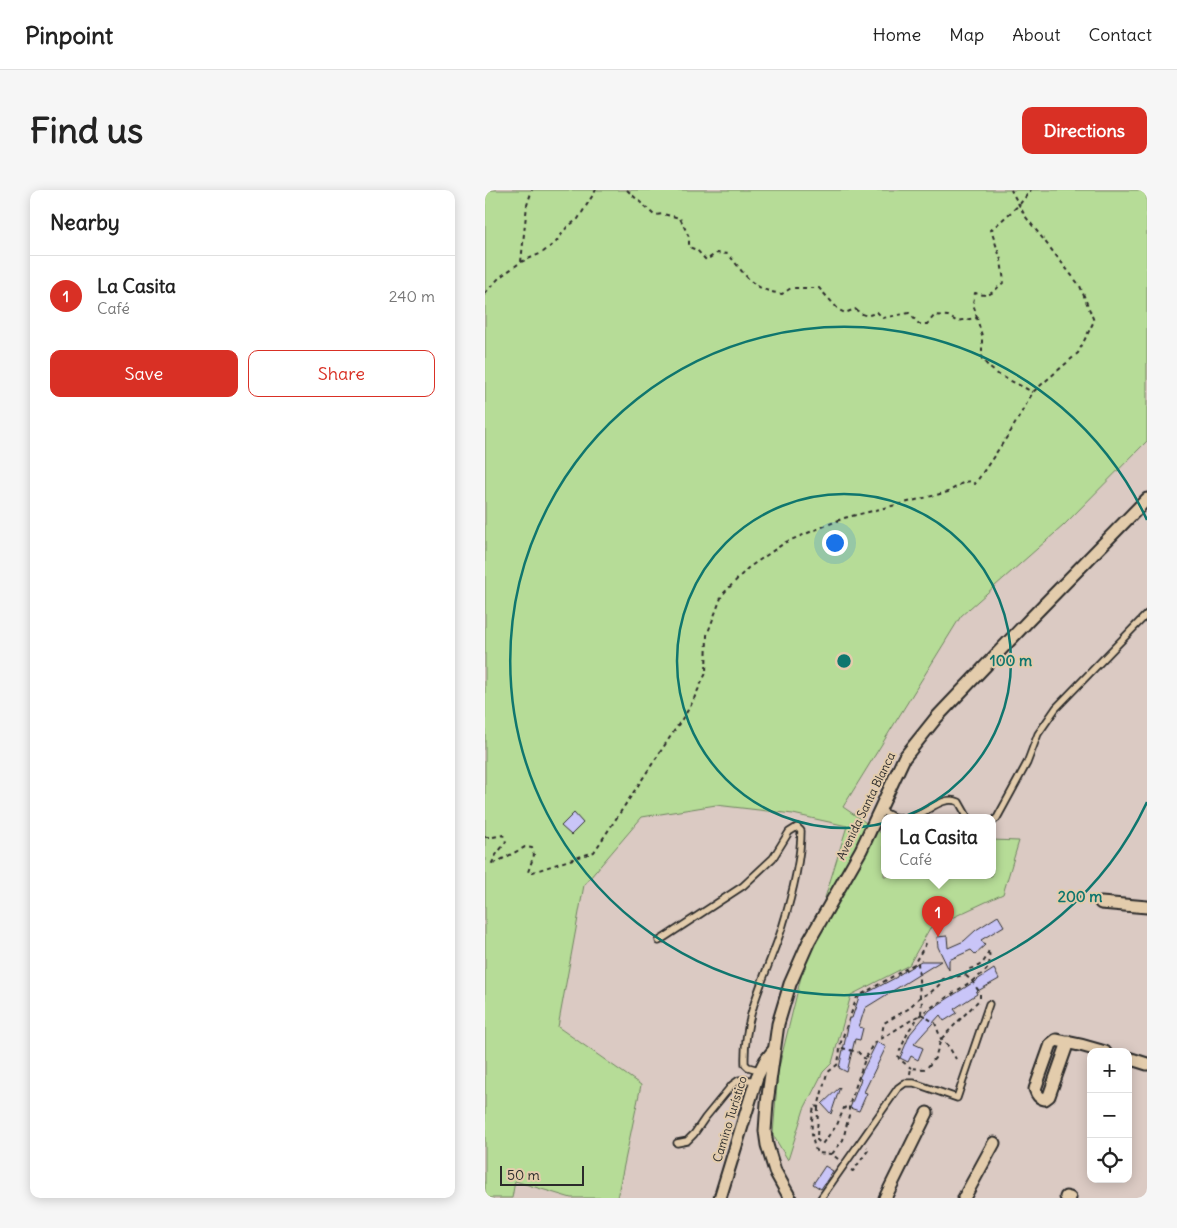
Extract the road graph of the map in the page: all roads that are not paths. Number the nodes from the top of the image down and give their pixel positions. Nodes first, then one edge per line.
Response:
1 (1147, 499) edge
2 (1147, 614) edge
3 (880, 810) junction
4 (887, 814) edge
5 (922, 814) edge
6 (966, 814) edge
7 (996, 819) edge
8 (1101, 903) dead end
9 (1147, 907) edge
10 (659, 941) dead end
11 (989, 1004) dead end
12 (1068, 1042) junction
13 (1090, 1048) edge
14 (773, 1051) junction
15 (1132, 1059) edge
16 (1147, 1064) edge
17 (757, 1075) junction
18 (927, 1113) dead end
19 (677, 1143) dead end
20 (993, 1143) dead end
21 (720, 1198) edge
22 (790, 1198) edge
23 (821, 1198) edge
24 (885, 1198) edge
25 (964, 1198) edge

1 - 3 street, Avenida Santa Blanca
2 - 7 lane
3 - 4 lane
3 - 14 street, Avenida Santa Blanca
5 - 6 lane
8 - 9 street
10 - 17 lane
11 - 23 lane
12 - 12 street
12 - 13 street
14 - 17 street, Camino Turístico
14 - 22 street, Avenida Santa Blanca
15 - 16 street
17 - 19 lane
17 - 21 street, Camino Turístico
18 - 24 street
20 - 25 street

